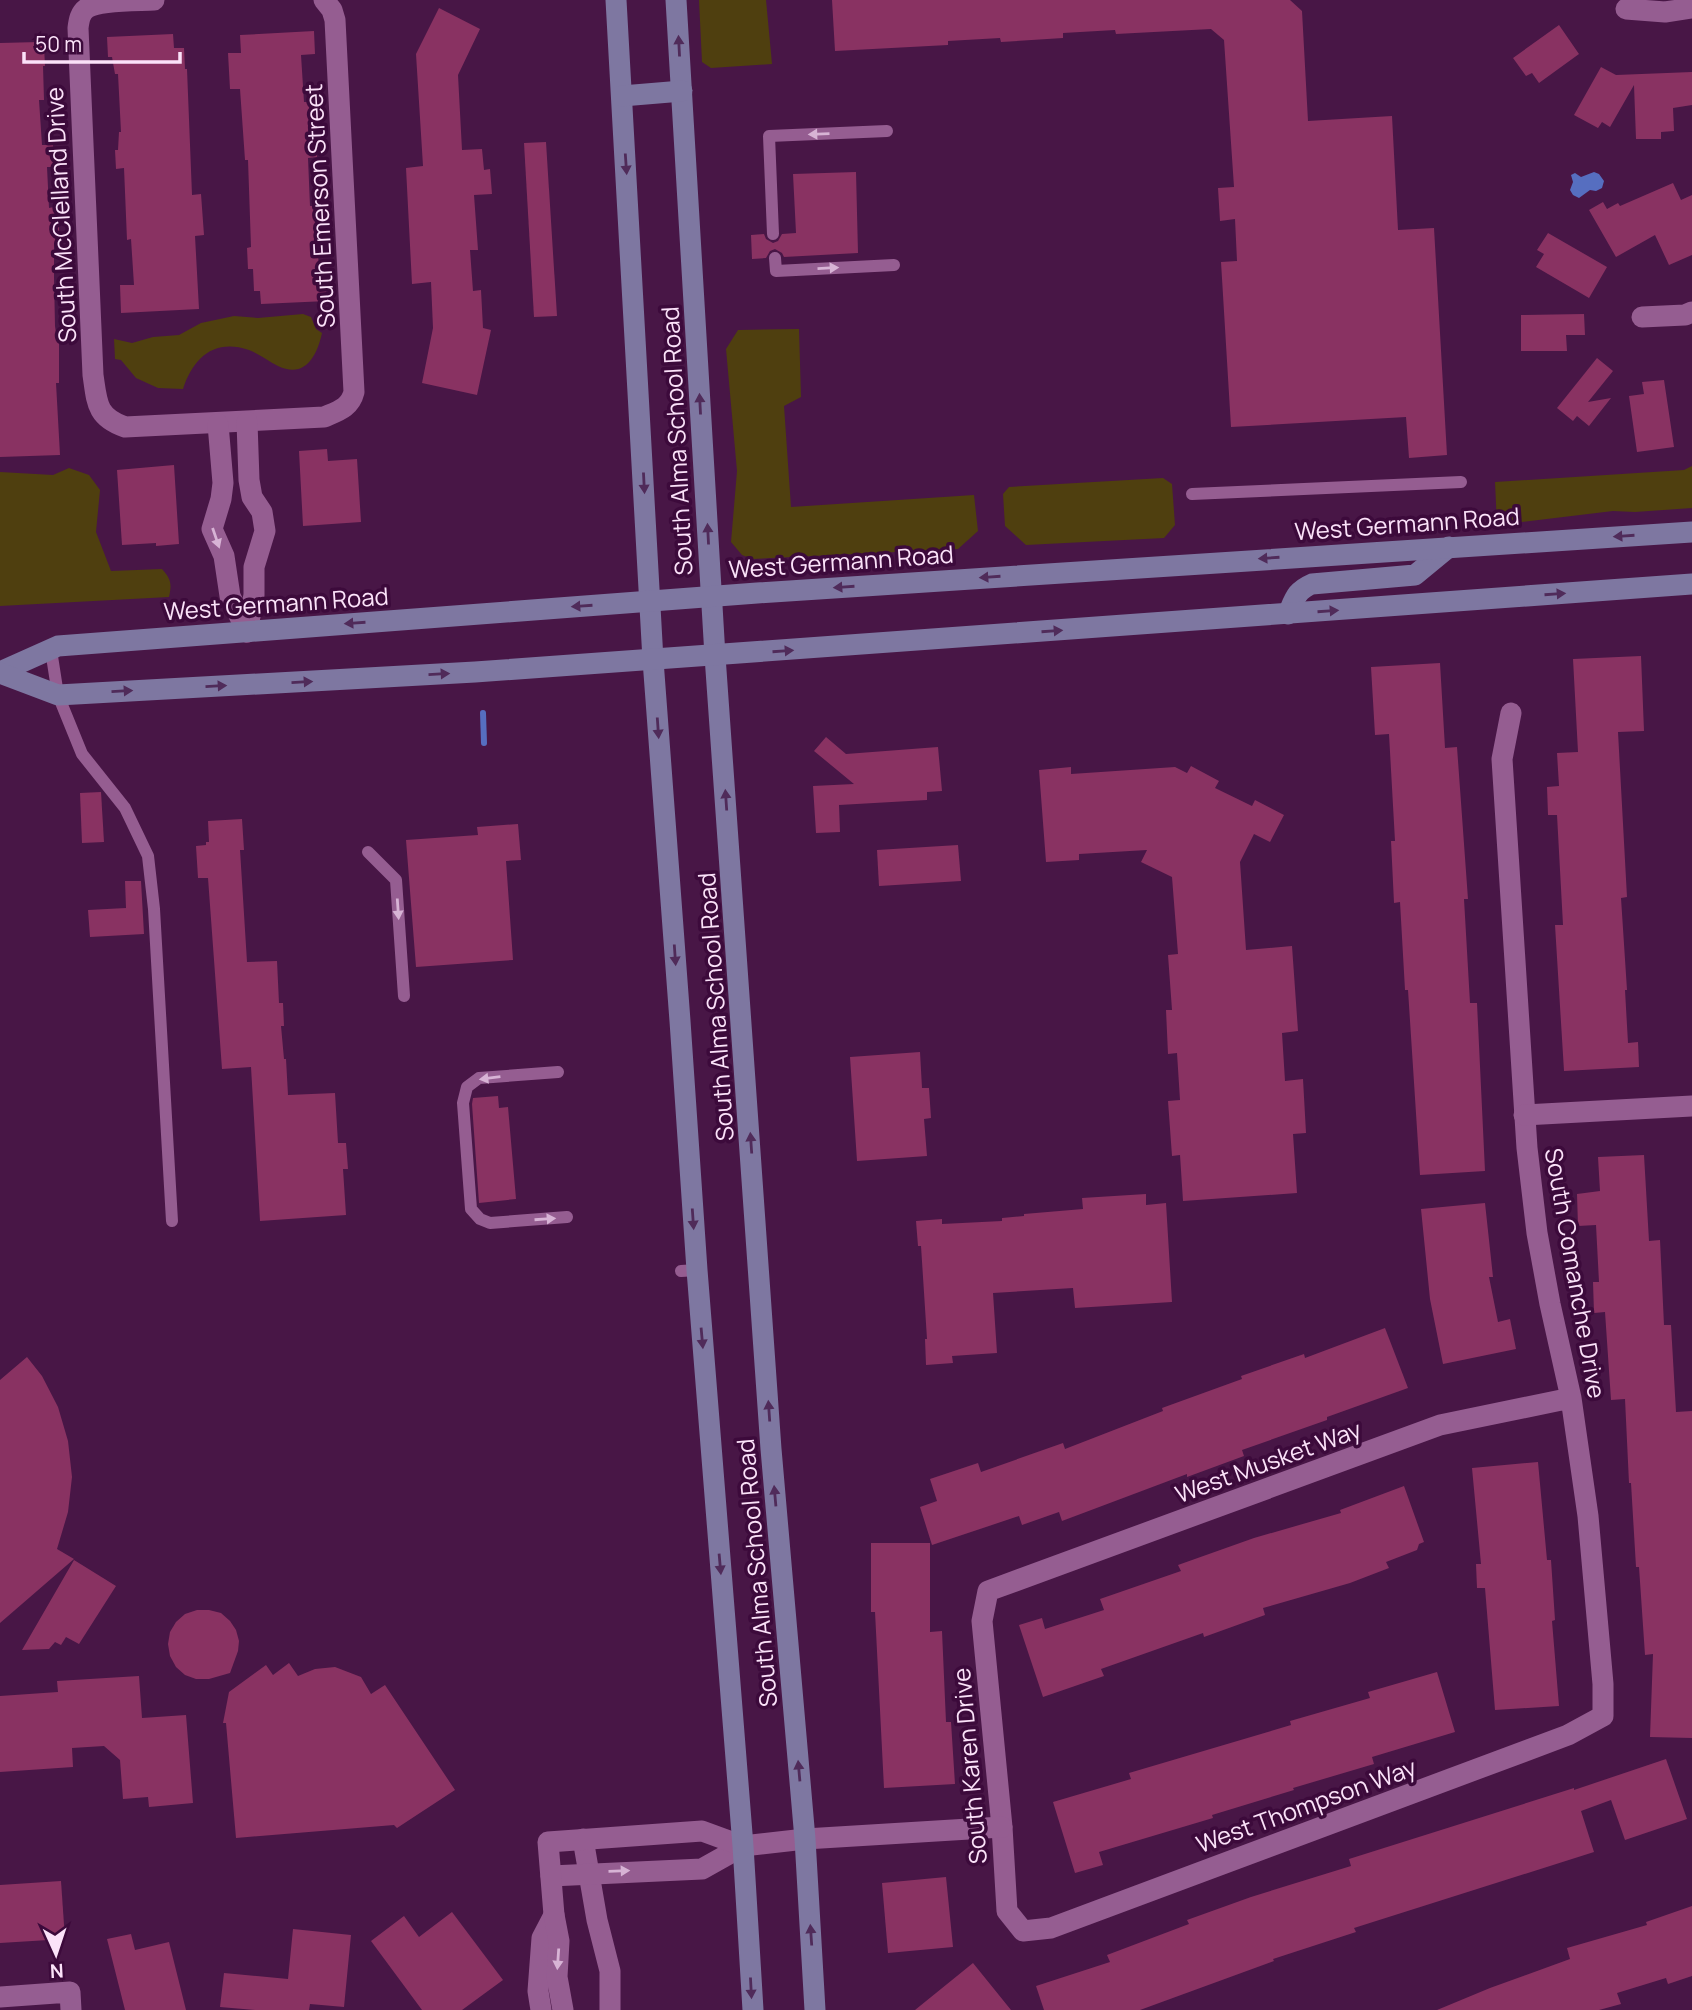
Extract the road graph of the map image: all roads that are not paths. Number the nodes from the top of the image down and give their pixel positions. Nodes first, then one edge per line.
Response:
1 (155, 0) edge
2 (616, 0) edge
3 (676, 0) edge
4 (326, 1) edge
5 (1692, 8) edge
6 (1626, 9) dead end
7 (682, 91) junction
8 (622, 96) junction
9 (887, 131) dead end
10 (774, 234) dead end
11 (775, 258) dead end
12 (894, 265) dead end
13 (1692, 312) edge
14 (1642, 317) dead end
15 (247, 422) junction
16 (218, 424) junction
17 (1461, 482) dead end
18 (1192, 494) dead end
19 (252, 497) junction
20 (221, 499) junction
21 (1692, 532) edge
22 (1449, 547) junction
23 (1692, 584) edge
24 (712, 596) junction
25 (650, 601) junction
26 (1288, 614) junction
27 (247, 632) junction
28 (51, 650) junction
29 (715, 656) junction
30 (653, 660) junction
31 (0, 673) edge
32 (58, 695) junction
33 (1511, 713) dead end
34 (368, 852) dead end
35 (404, 996) dead end
36 (558, 1072) dead end
37 (1692, 1106) edge
38 (1524, 1115) junction
39 (567, 1217) dead end
40 (172, 1221) dead end
41 (1571, 1398) junction
42 (988, 1591) joint
43 (1603, 1716) joint
44 (1002, 1827) junction
45 (583, 1839) junction
46 (805, 1839) junction
47 (743, 1846) junction
48 (588, 1872) junction
49 (551, 1875) junction
50 (554, 1915) junction
51 (1023, 1931) joint
52 (0, 1997) edge
53 (70, 2001) edge
54 (541, 2010) edge
55 (563, 2010) edge
56 (610, 2010) edge
57 (753, 2010) edge
58 (815, 2010) edge

1 - 16 street, South McClelland Drive
2 - 8 main road, South Alma School Road
7 -> 3 main road, South Alma School Road
4 - 15 street, South Emerson Street
5 - 6 street
7 - 8 main road
24 -> 7 main road, South Alma School Road
8 -> 25 main road, South Alma School Road
9 -> 10 lane
11 -> 12 lane
13 - 14 street
15 - 16 street
15 - 19 street
16 - 20 street
17 - 18 lane
19 - 20 street
19 - 27 street
20 -> 27 street
21 -> 22 main road, West Germann Road
22 -> 24 main road, West Germann Road
22 - 26 main road
26 -> 23 main road, West Germann Road
24 - 25 main road, West Germann Road
24 - 29 main road, South Alma School Road
25 -> 27 main road, West Germann Road
25 - 30 main road, South Alma School Road
29 -> 26 main road, West Germann Road
27 - 28 main road, West Germann Road
28 - 31 main road, West Germann Road
28 - 32 lane
29 - 30 main road, West Germann Road
46 -> 29 main road, South Alma School Road
32 -> 30 main road, West Germann Road
30 -> 47 main road, South Alma School Road
31 - 32 main road, West Germann Road
32 - 40 lane
33 - 38 street, South Comanche Drive
34 -> 35 lane
36 -> 39 lane
37 - 38 street
38 - 41 street, South Comanche Drive
41 - 42 street, West Musket Way
41 - 43 street, South Comanche Drive
42 - 44 street, South Karen Drive
43 - 51 street, West Thompson Way
44 - 46 street
44 - 51 street, South Karen Drive
45 - 47 street
45 - 48 street
45 - 49 street
46 - 47 street
58 -> 46 main road, South Alma School Road
48 -> 47 street
47 -> 57 main road, South Alma School Road
48 - 49 street
48 - 56 street
49 - 50 street
50 - 54 street
50 -> 55 street
52 - 53 street

